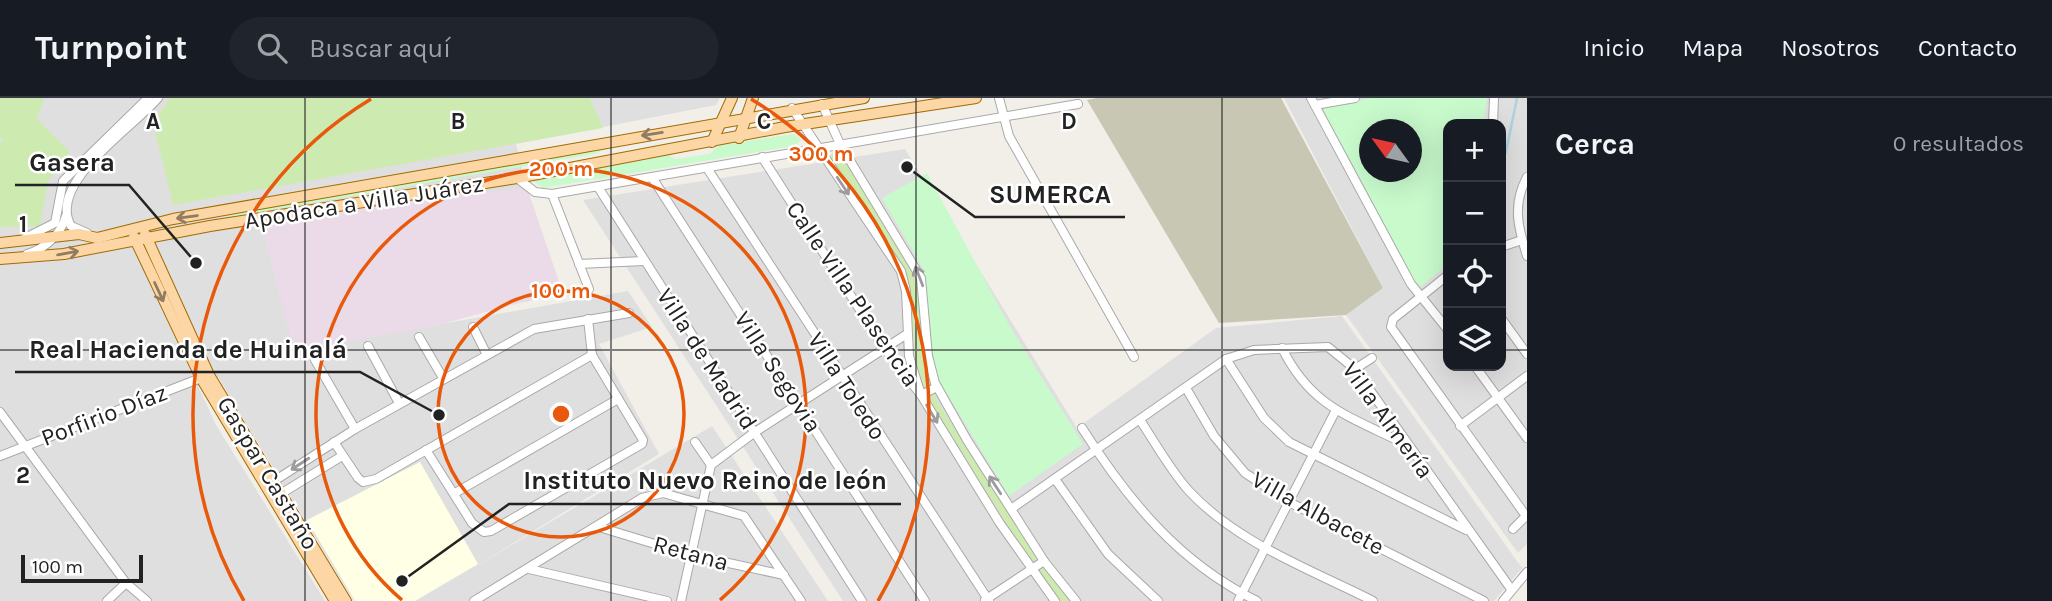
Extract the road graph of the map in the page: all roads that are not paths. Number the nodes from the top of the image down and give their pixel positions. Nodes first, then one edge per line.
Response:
1 (148, 98) edge
2 (158, 98) edge
3 (732, 98) edge
4 (753, 98) edge
5 (864, 98) edge
6 (976, 98) edge
7 (999, 98) edge
8 (1355, 98) edge
9 (1494, 98) edge
10 (1313, 102) edge
11 (822, 104) junction
12 (1078, 104) dead end
13 (792, 108) junction
14 (1003, 118) junction
15 (747, 119) junction
16 (1493, 119) edge
17 (828, 121) junction
18 (719, 124) junction
19 (802, 125) junction
20 (739, 138) junction
21 (712, 142) junction
22 (839, 144) junction
23 (818, 148) junction
24 (762, 158) junction
25 (707, 168) junction
26 (419, 176) junction
27 (1527, 177) edge
28 (517, 178) junction
29 (653, 179) junction
30 (598, 187) junction
31 (422, 193) junction
32 (552, 194) junction
33 (66, 215) junction
34 (142, 227) junction
35 (133, 235) junction
36 (100, 237) junction
37 (53, 238) junction
38 (147, 238) junction
39 (1522, 240) junction
40 (14, 242) junction
41 (0, 243) edge
42 (1506, 245) edge
43 (908, 252) junction
44 (1527, 256) edge
45 (0, 258) edge
46 (894, 260) junction
47 (644, 261) junction
48 (579, 264) junction
49 (1443, 279) edge
50 (589, 289) dead end
51 (1422, 296) junction
52 (629, 313) dead end
53 (588, 318) junction
54 (1443, 323) edge
55 (1506, 325) edge
56 (473, 327) dead end
57 (907, 334) junction
58 (419, 337) dead end
59 (368, 346) dead end
60 (1282, 348) junction
61 (885, 349) junction
62 (1527, 354) edge
63 (487, 355) junction
64 (592, 355) junction
65 (1134, 358) dead end
66 (1372, 358) dead end
67 (1226, 359) junction
68 (315, 360) dead end
69 (1355, 369) junction
70 (1479, 371) edge
71 (1527, 376) edge
72 (205, 377) junction
73 (443, 378) junction
74 (841, 378) junction
75 (937, 387) junction
76 (1185, 388) junction
77 (921, 395) junction
78 (1498, 397) junction
79 (618, 399) junction
80 (399, 403) junction
81 (799, 404) junction
82 (1336, 410) junction
83 (0, 411) edge
84 (1140, 420) junction
85 (1460, 426) junction
86 (1082, 428) dead end
87 (355, 429) junction
88 (755, 432) junction
89 (1527, 438) edge
90 (334, 442) junction
91 (695, 442) dead end
92 (25, 444) junction
93 (1407, 444) junction
94 (426, 450) junction
95 (1096, 450) junction
96 (0, 456) edge
97 (342, 456) junction
98 (1312, 456) junction
99 (711, 465) junction
100 (1055, 479) junction
101 (269, 484) junction
102 (455, 493) junction
103 (277, 497) junction
104 (1289, 502) junction
105 (702, 505) junction
106 (1011, 509) junction
107 (1527, 516) edge
108 (599, 527) junction
109 (1513, 529) dead end
110 (1469, 531) junction
111 (1266, 547) junction
112 (691, 555) junction
113 (1044, 561) junction
114 (528, 569) junction
115 (1030, 570) junction
116 (1527, 572) edge
117 (784, 575) junction
118 (126, 583) junction
119 (1511, 589) junction
120 (1240, 597) edge
121 (986, 600) edge
122 (107, 601) edge
123 (147, 601) edge
124 (335, 601) edge
125 (346, 601) edge
126 (474, 601) edge
127 (667, 601) edge
128 (681, 601) edge
129 (801, 601) edge
130 (862, 601) edge
131 (925, 601) edge
132 (1055, 601) edge
133 (1076, 601) edge
134 (1158, 601) edge
135 (1257, 601) edge
136 (1373, 601) edge
137 (1484, 601) edge
138 (1503, 601) edge

1 - 40 street
2 - 33 street
3 - 18 main road
4 - 15 main road
5 - 11 main road, Apodaca a Villa Juárez
6 - 17 main road, Apodaca a Villa Juárez
7 - 14 street
8 - 10 street
9 - 16 street
10 - 51 street
11 - 13 main road, Apodaca a Villa Juárez
11 - 17 street
12 - 14 street
13 - 15 main road, Apodaca a Villa Juárez
13 - 19 street
14 - 22 street
14 - 65 street
15 - 18 main road, Apodaca a Villa Juárez
15 - 20 main road
17 - 19 main road, Apodaca a Villa Juárez
17 - 22 street
18 - 21 main road
18 -> 26 main road, Apodaca a Villa Juárez
19 - 20 main road, Apodaca a Villa Juárez
19 - 23 street
20 - 21 main road, Apodaca a Villa Juárez
21 - 28 main road, Apodaca a Villa Juárez
22 - 23 street
22 - 43 street
23 - 24 street
23 -> 46 street
24 - 25 street
24 - 61 street, Calle Villa Plasencia
25 - 29 street
25 - 74 street, Villa Toledo
26 - 31 main road
26 -> 34 main road, Apodaca a Villa Juárez
27 - 39 street
28 - 31 main road, Apodaca a Villa Juárez
28 - 32 street
29 - 30 street
29 - 81 street, Villa Segovia
30 - 32 street
30 - 47 street, Villa de Madrid
31 - 38 main road, Apodaca a Villa Juárez
32 - 48 street
33 - 36 street
33 - 37 street
34 - 35 main road, Apodaca a Villa Juárez
34 - 38 main road, Gaspar Castaño
35 - 36 main road, Apodaca a Villa Juárez
35 - 38 main road, Apodaca a Villa Juárez
45 -> 35 main road, Apodaca a Villa Juárez
35 -> 72 main road, Gaspar Castaño
36 - 37 main road, Apodaca a Villa Juárez
37 - 40 main road, Apodaca a Villa Juárez
37 - 45 street
38 - 72 main road, Gaspar Castaño
39 - 42 street
39 - 44 street
40 - 41 main road, Apodaca a Villa Juárez
43 - 46 street
75 -> 43 street
46 - 57 street
47 - 48 street
47 - 88 street, Villa de Madrid
48 - 50 street
49 - 51 street
51 - 54 street
51 - 85 street
52 - 53 street
53 - 63 street
53 - 64 street
55 - 62 street
56 - 63 street
57 - 61 street
57 - 77 street
58 - 73 street
59 - 80 street
60 - 67 street, Villa Almería
60 - 69 street, Villa Almería
60 - 82 street
61 - 74 street
61 - 77 street, Calle Villa Plasencia
63 - 73 street
64 - 79 street
64 - 94 street
66 - 69 street
67 - 76 street, Villa Almería
67 - 98 street
68 - 87 street
69 - 93 street, Villa Almería
70 - 78 street
71 - 78 street
72 - 92 street, Porfirio Díaz
72 - 101 main road, Gaspar Castaño
73 - 80 street
74 - 81 street
74 - 121 street, Villa Toledo
75 - 77 street
106 -> 75 street
76 - 84 street, Villa Almería
76 - 104 street, Villa Albacete
77 -> 115 street
78 - 85 street
78 - 89 street
79 - 102 street
79 - 102 street
80 - 87 street
81 - 88 street
81 - 131 street, Villa Segovia
82 - 93 street
82 - 98 street
83 - 92 street
84 - 95 street, Villa Almería
84 - 111 street
85 - 107 street
86 - 95 street
87 - 90 street
88 - 99 street
88 - 130 street, Villa de Madrid
90 - 97 street
90 -> 101 street
91 - 99 street
92 - 96 street, Porfirio Díaz
92 - 118 street
93 - 110 street, Villa Almería
94 - 97 street
94 - 102 street
95 - 100 street, Villa Almería
95 - 120 street
97 - 103 street
98 - 104 street
98 - 110 street
99 - 105 street
100 - 106 street, Villa Almería
100 - 134 street
101 - 103 main road, Gaspar Castaño
103 - 124 main road, Gaspar Castaño
103 - 125 main road, Gaspar Castaño
104 - 111 street
104 - 137 street, Villa Albacete
105 - 108 street
105 - 112 street
105 - 117 street
106 - 113 street
107 - 109 street
108 - 112 street, Retana
108 - 114 street
110 - 119 street, Villa Almería
111 - 120 street
111 - 136 street
112 - 117 street, Retana
112 - 128 street
113 - 115 street
113 - 133 street
114 - 126 street
114 - 127 street
115 - 121 street
115 - 132 street
116 - 119 street
117 - 129 street
118 - 122 street
118 - 123 street
119 - 138 street
120 - 135 street

